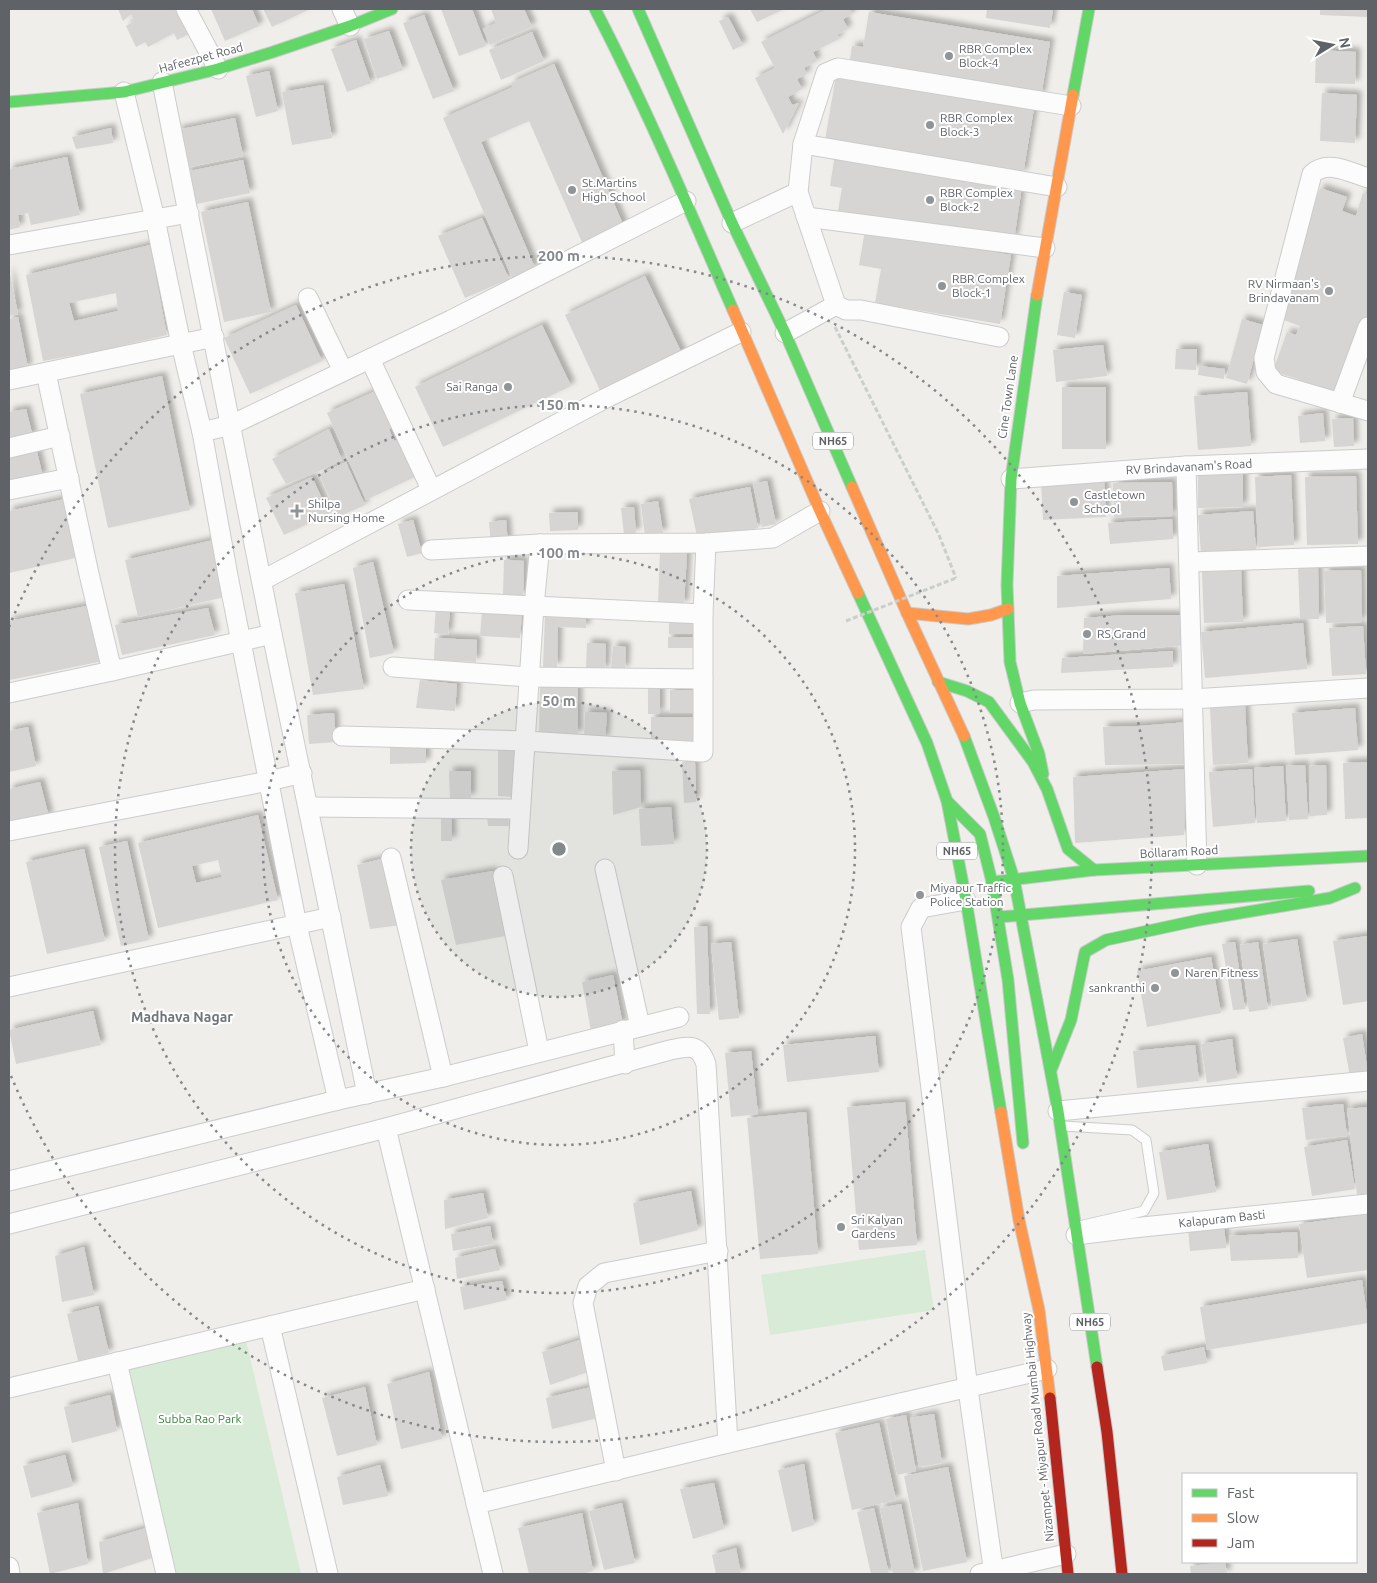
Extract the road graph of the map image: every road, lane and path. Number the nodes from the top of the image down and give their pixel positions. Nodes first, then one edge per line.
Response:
1 (186, 9) edge
2 (342, 9) edge
3 (392, 9) edge
4 (595, 9) edge
5 (638, 9) edge
6 (1089, 9) edge
7 (350, 26) junction
8 (218, 69) junction
9 (162, 82) junction
10 (124, 92) junction
11 (9, 102) edge
12 (1071, 106) junction
13 (803, 144) junction
14 (1368, 178) edge
15 (1057, 186) junction
16 (798, 192) junction
17 (686, 201) junction
18 (189, 213) junction
19 (806, 217) junction
20 (155, 219) junction
21 (732, 223) junction
22 (9, 245) edge
23 (1045, 248) junction
24 (308, 298) dead end
25 (832, 308) junction
26 (1368, 328) edge
27 (741, 332) junction
28 (785, 333) junction
29 (214, 337) junction
30 (1000, 337) dead end
31 (181, 344) junction
32 (370, 359) junction
33 (343, 372) junction
34 (46, 373) junction
35 (9, 380) edge
36 (1340, 403) junction
37 (1368, 412) edge
38 (232, 425) junction
39 (202, 432) junction
40 (60, 436) junction
41 (9, 448) edge
42 (1368, 459) edge
43 (1186, 466) junction
44 (69, 478) junction
45 (1011, 479) junction
46 (431, 489) junction
47 (9, 490) edge
48 (820, 511) junction
49 (706, 543) junction
50 (540, 544) junction
51 (431, 550) dead end
52 (1368, 556) edge
53 (1189, 562) junction
54 (263, 580) junction
55 (408, 600) dead end
56 (534, 606) junction
57 (1008, 609) junction
58 (907, 613) junction
59 (703, 614) junction
60 (846, 621) dead end
61 (272, 634) junction
62 (242, 642) junction
63 (393, 667) dead end
64 (112, 671) junction
65 (529, 677) junction
66 (703, 679) junction
67 (938, 682) junction
68 (1368, 688) edge
69 (9, 693) edge
70 (1192, 700) junction
71 (1020, 703) junction
72 (342, 736) dead end
73 (525, 741) junction
74 (302, 773) junction
75 (269, 781) junction
76 (1047, 789) junction
77 (947, 801) junction
78 (309, 807) junction
79 (520, 809) junction
80 (9, 831) edge
81 (518, 849) dead end
82 (1368, 856) edge
83 (392, 858) dead end
84 (1196, 865) junction
85 (605, 869) dead end
86 (1094, 870) junction
87 (503, 876) dead end
88 (1014, 879) junction
89 (992, 882) junction
90 (1368, 887) edge
91 (1355, 888) junction
92 (966, 900) junction
93 (1021, 915) junction
94 (331, 917) junction
95 (999, 917) junction
96 (297, 925) junction
97 (9, 987) edge
98 (679, 1016) dead end
99 (631, 1028) junction
100 (539, 1051) junction
101 (625, 1064) junction
102 (1052, 1070) junction
103 (443, 1077) junction
104 (1368, 1082) edge
105 (367, 1094) junction
106 (338, 1100) junction
107 (1059, 1118) junction
108 (386, 1128) junction
109 (1024, 1151) dead end
110 (1022, 1171) dead end
111 (9, 1181) edge
112 (1368, 1204) edge
113 (1019, 1220) junction
114 (9, 1224) edge
115 (1076, 1231) junction
116 (718, 1250) junction
117 (425, 1289) junction
118 (270, 1326) junction
119 (117, 1362) junction
120 (1047, 1369) junction
121 (9, 1388) edge
122 (968, 1389) junction
123 (728, 1443) junction
124 (616, 1471) junction
125 (476, 1504) junction
126 (1066, 1554) junction
127 (9, 1567) edge
128 (989, 1573) edge
129 (10, 1574) edge
130 (166, 1574) edge
131 (328, 1574) edge
132 (492, 1574) edge
133 (1068, 1574) edge
134 (1122, 1574) edge

1 - 8 street
2 - 7 street
3 - 7 main road, Hafeezpet Road
4 - 17 main road, NH65
5 - 21 main road, NH65
6 - 12 main road, Cine Town Lane
7 - 8 main road, Hafeezpet Road
8 - 9 main road, Hafeezpet Road
9 - 10 main road, Hafeezpet Road
9 - 18 street
10 - 11 main road, Hafeezpet Road
10 - 20 street
12 - 13 street
12 - 15 main road, Cine Town Lane
13 - 15 street
13 - 16 street
14 - 36 street
15 - 23 main road, Cine Town Lane
16 - 19 street
16 - 21 street
17 - 27 main road, NH65
17 - 32 street
18 - 20 street
18 - 29 street
19 - 23 street
19 - 25 street
20 - 22 street
20 - 31 street
21 - 28 main road, NH65
23 - 45 main road, Cine Town Lane
24 - 33 street
25 - 28 street
25 - 30 street
25 - 60 path, bridge
26 - 36 street
27 - 46 street
27 - 48 main road, NH65
28 - 58 main road, NH65
29 - 31 street
29 - 38 street
31 - 34 street
31 - 39 street
32 - 33 street
32 - 46 street
33 - 38 street
34 - 35 street
34 - 40 street
36 - 37 street
38 - 39 street
38 - 54 street
39 - 62 street
40 - 41 street
40 - 44 street
42 - 43 street, RV Brindavanam's Road
43 - 45 street, RV Brindavanam's Road
43 - 53 street
44 - 47 street
44 - 64 street
45 - 57 main road, Cine Town Lane
46 - 54 street
48 - 49 street
48 - 77 main road, NH65
49 - 50 street
49 - 59 street
50 - 51 street
50 - 56 street
52 - 53 street
53 - 70 street
54 - 61 street
55 - 56 street
56 - 59 street
56 - 65 street
57 - 58 main road
57 - 71 main road, Cine Town Lane
58 - 67 main road, NH65
59 - 66 street
61 - 62 street
61 - 74 street
62 - 64 street
62 - 75 street
63 - 65 street
64 - 69 street
65 - 66 street
65 - 73 street
66 - 73 street
67 - 76 main road
67 - 88 main road, NH65
68 - 70 street
70 - 71 street
70 - 84 street
71 - 76 main road, Cine Town Lane
72 - 73 street
73 - 79 street
74 - 75 street
74 - 78 street
75 - 80 street
75 - 96 street
76 - 86 main road
77 - 89 main road
77 - 92 main road, NH65
78 - 79 street
78 - 94 street
79 - 81 street
82 - 84 main road, Bollaram Road
83 - 103 street
84 - 86 main road, Bollaram Road
85 - 99 street
86 - 88 main road, Bollaram Road
87 - 100 street
88 - 89 main road, Bollaram Road
88 - 93 main road, NH65
89 - 95 main road
90 - 91 main road
91 - 93 main road
91 - 102 main road
92 - 113 main road, NH65
92 - 122 street
93 - 95 main road
93 - 102 main road, NH65
94 - 96 street
94 - 105 street
95 - 109 main road
96 - 97 street
96 - 106 street
98 - 99 street
99 - 100 street
99 - 101 street
100 - 103 street
101 - 108 street
101 - 116 street
102 - 107 main road, NH65
103 - 105 street
104 - 107 street
105 - 106 street
106 - 111 street
107 - 115 main road, NH65
107 - 115 lane
108 - 114 street
108 - 117 street
110 - 113 main road
112 - 115 street, Kalapuram Basti
113 - 120 main road, Nizampet - Miyapur Road Mumbai Highway / NH65
115 - 134 main road, NH65
116 - 123 street
116 - 124 street
117 - 118 street
117 - 125 street
118 - 119 street
118 - 131 street
119 - 121 street
119 - 130 street
120 - 122 street
120 - 126 main road, Nizampet - Miyapur Road Mumbai Highway / NH65
122 - 123 street
122 - 128 street
123 - 124 street
124 - 125 street
125 - 132 street
126 - 128 street
126 - 133 main road, Nizampet - Miyapur Road Mumbai Highway / NH65
127 - 129 street

